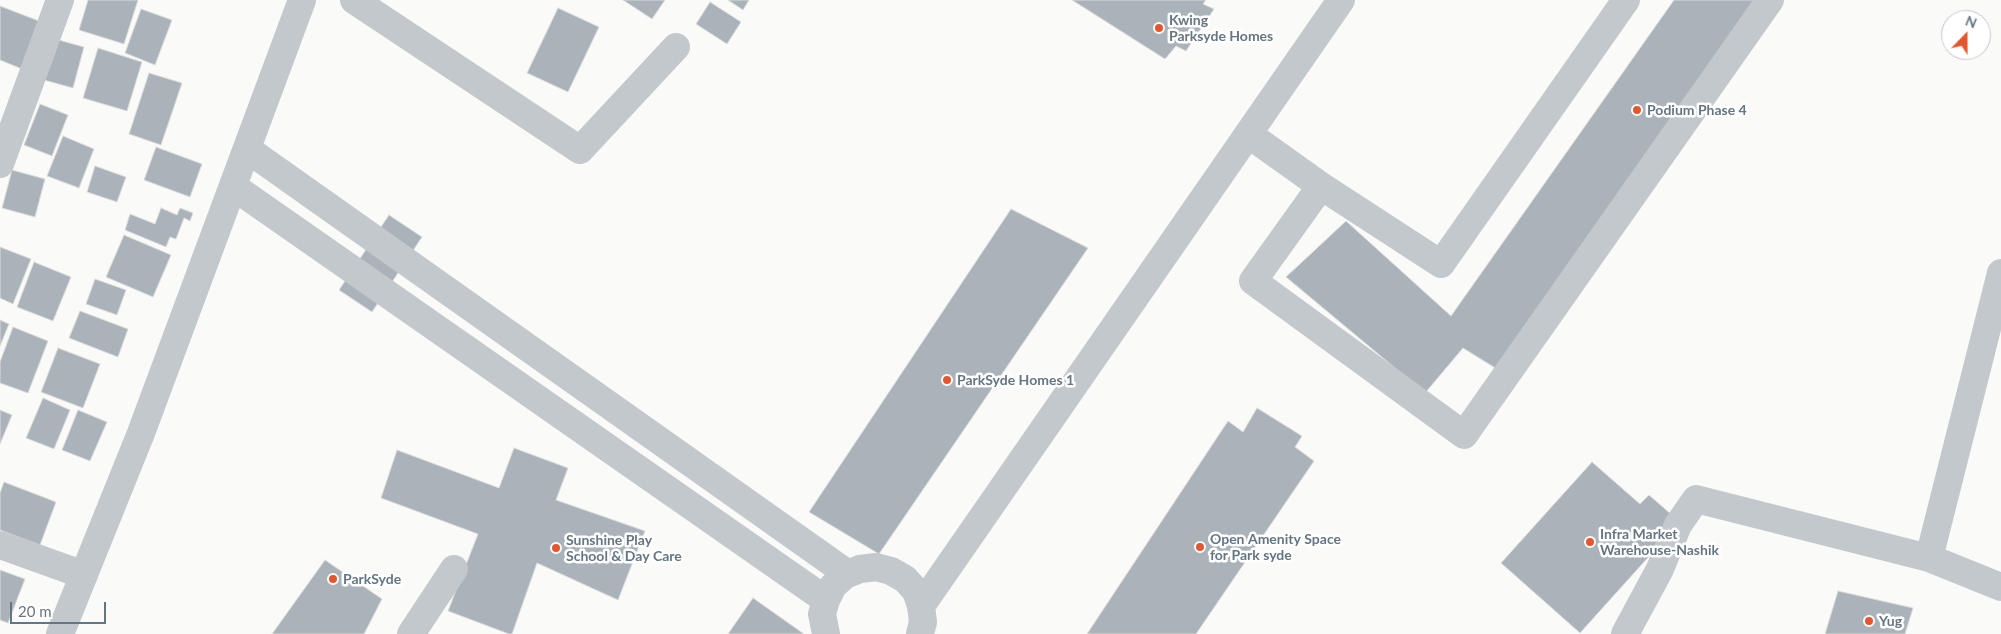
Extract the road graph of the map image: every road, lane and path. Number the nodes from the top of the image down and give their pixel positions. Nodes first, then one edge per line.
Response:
1 (302, 0) edge
2 (354, 0) edge
3 (1341, 0) edge
4 (1626, 0) edge
5 (1770, 0) edge
6 (51, 3) edge
7 (676, 47) dead end
8 (1248, 134) junction
9 (247, 149) junction
10 (0, 164) edge
11 (1321, 186) junction
12 (234, 187) junction
13 (2001, 273) edge
14 (0, 545) edge
15 (1929, 558) junction
16 (454, 568) dead end
17 (848, 574) junction
18 (84, 576) junction
19 (2001, 587) edge
20 (826, 600) junction
21 (922, 606) junction
22 (60, 634) edge
23 (411, 634) edge
24 (826, 634) edge
25 (920, 634) edge
26 (1625, 634) edge

1 - 9 street
2 - 7 street
3 - 8 street
4 - 11 street
5 - 11 street
6 - 10 street
8 - 11 street
8 - 21 street
9 - 12 street
9 - 17 street
12 - 18 street
12 - 20 street
13 - 15 street
14 - 18 street
15 - 19 street
15 - 26 street
16 - 23 street
17 - 20 street
17 - 21 street
18 - 22 street
20 - 24 street
21 - 25 street

